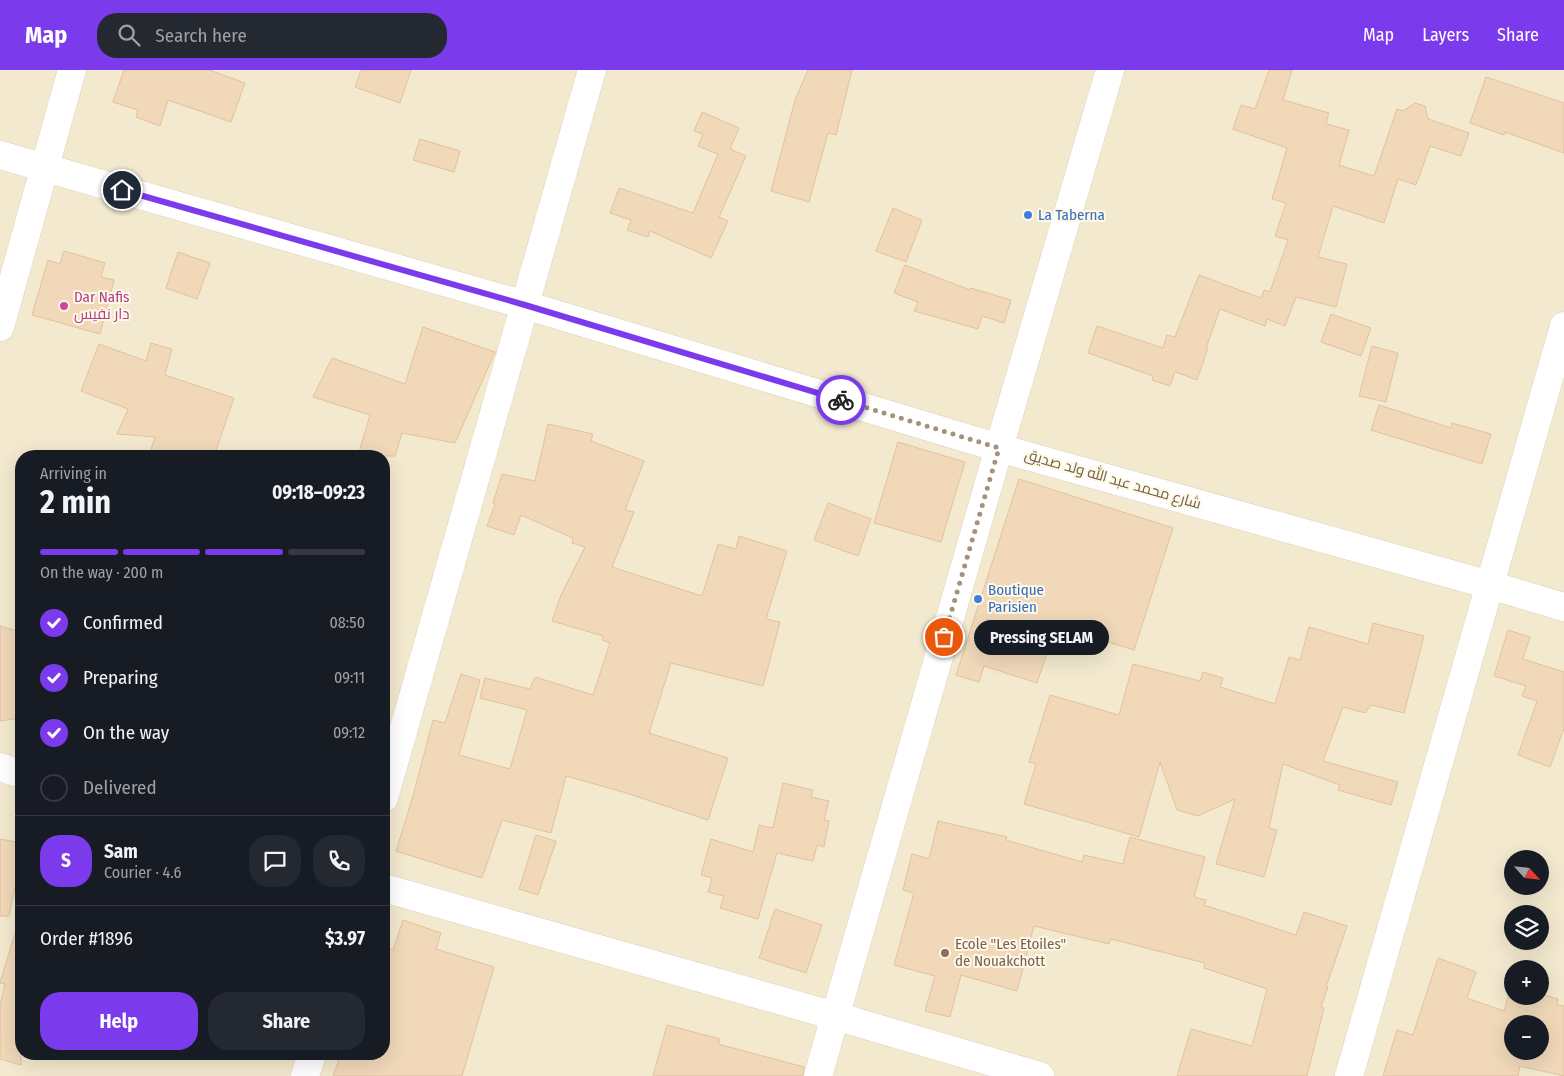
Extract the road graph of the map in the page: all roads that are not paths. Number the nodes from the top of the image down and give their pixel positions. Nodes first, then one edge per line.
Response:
1 (72, 70) edge
2 (592, 70) edge
3 (1110, 70) edge
4 (0, 155) edge
5 (45, 168) junction
6 (525, 305) junction
7 (1564, 326) edge
8 (0, 327) edge
9 (999, 448) junction
10 (1490, 585) junction
11 (1564, 607) edge
12 (0, 767) edge
13 (15, 772) edge
14 (390, 777) edge
15 (390, 890) edge
16 (835, 1016) junction
17 (310, 1060) edge
18 (305, 1076) edge
19 (818, 1076) edge
20 (1040, 1076) edge
21 (1350, 1076) edge

1 - 5 street
2 - 6 street
3 - 9 street
4 - 5 street, شارع محمد عبد الله ولد صديق
5 - 6 street, شارع محمد عبد الله ولد صديق
5 - 8 street
6 - 9 street, شارع محمد عبد الله ولد صديق
6 - 14 street
7 - 10 street
9 - 10 street, شارع محمد عبد الله ولد صديق
9 - 16 street
10 - 11 street, شارع محمد عبد الله ولد صديق
10 - 21 street
12 - 13 street
15 - 16 street
16 - 19 street
16 - 20 street
17 - 18 street

